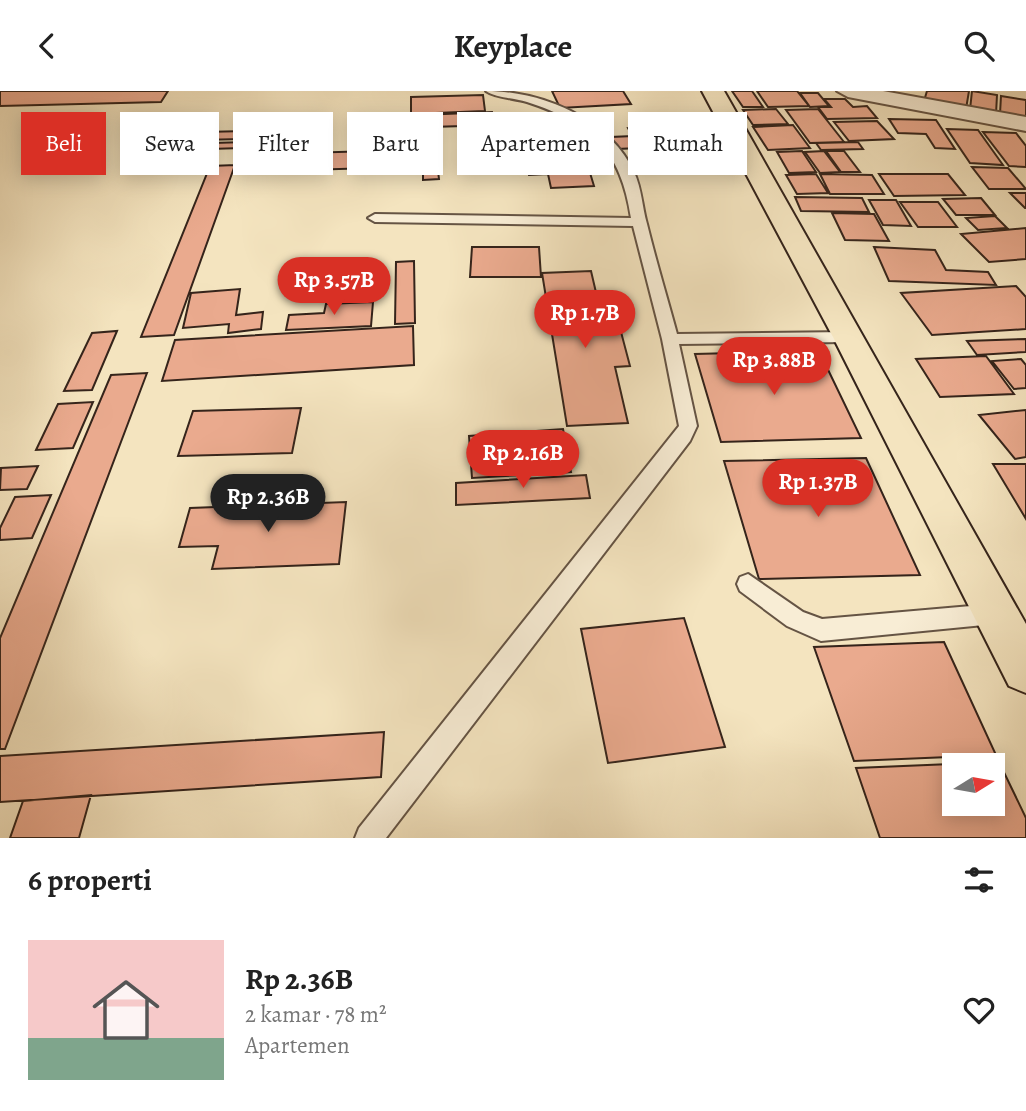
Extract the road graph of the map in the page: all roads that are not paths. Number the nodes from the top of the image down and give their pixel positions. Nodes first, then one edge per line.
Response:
1 (491, 91) edge
2 (713, 91) edge
3 (848, 91) edge
4 (1023, 126) edge
5 (375, 218) dead end
6 (639, 222) junction
7 (849, 337) junction
8 (670, 339) junction
9 (748, 584) dead end
10 (994, 614) junction
11 (1026, 670) edge
12 (369, 838) edge

1 - 6 lane
2 - 7 main road
3 - 4 street
5 - 6 lane
6 - 8 lane
7 - 8 lane
7 - 10 main road
8 - 12 lane
9 - 10 lane
10 - 11 main road

